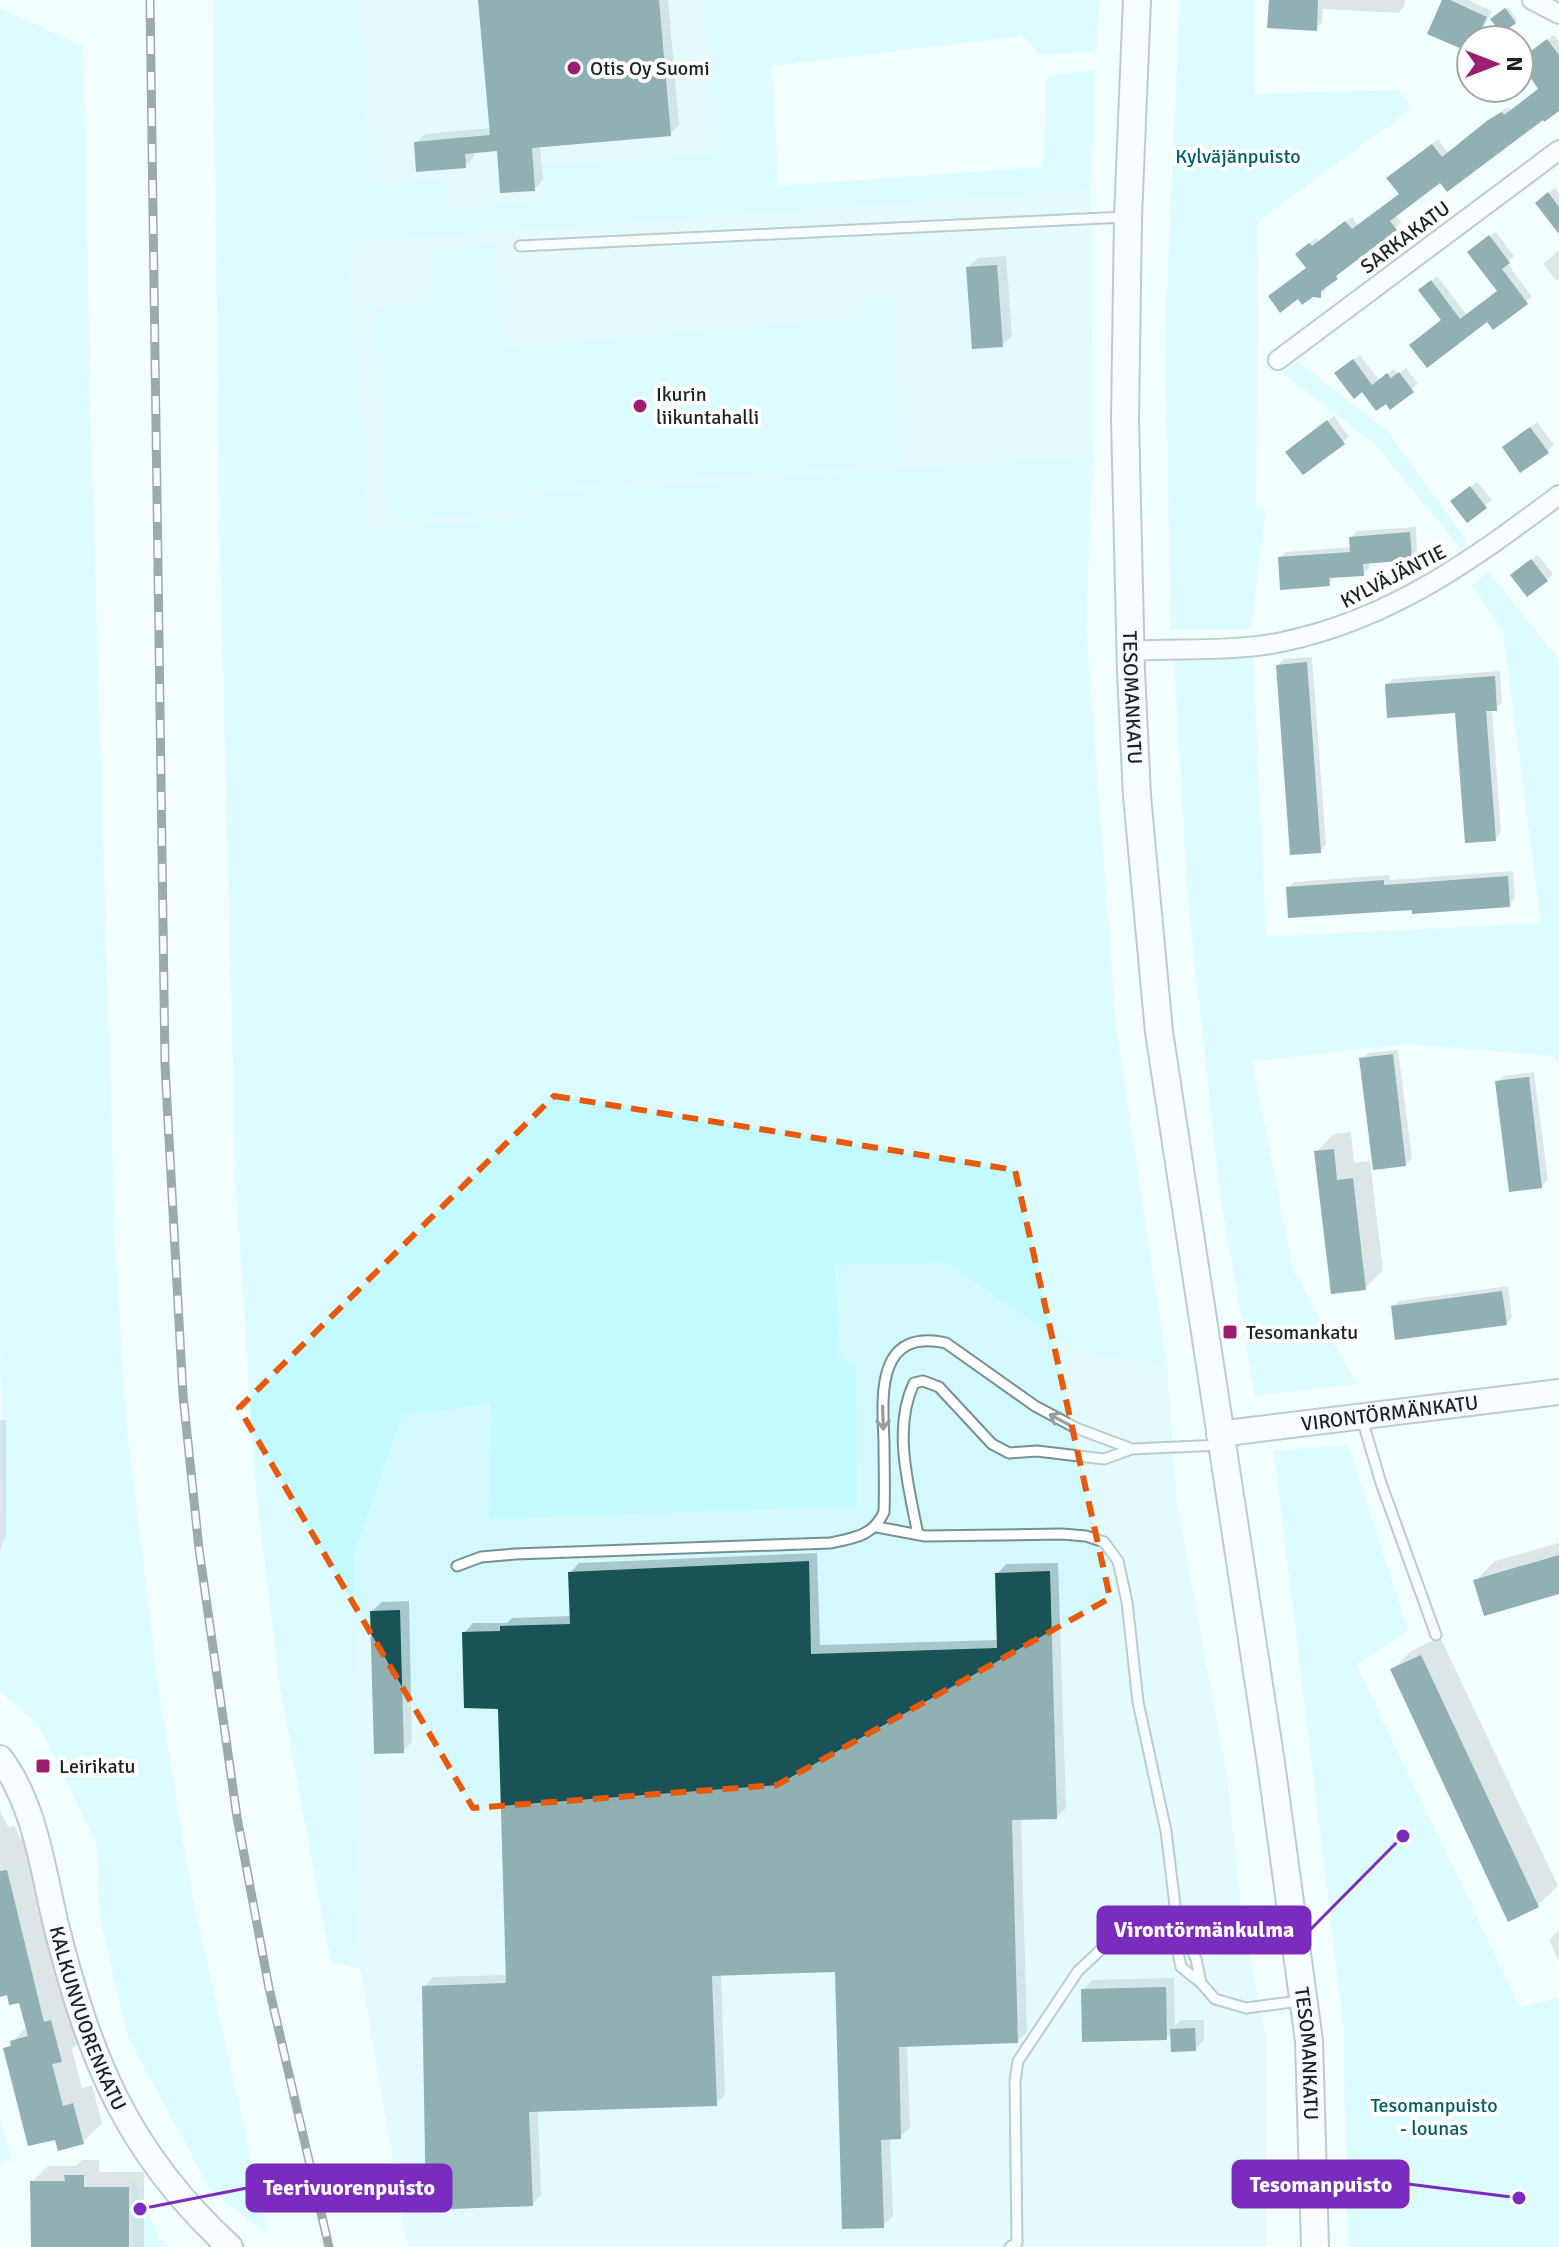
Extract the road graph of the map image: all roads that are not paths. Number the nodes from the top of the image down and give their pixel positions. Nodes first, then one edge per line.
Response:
1 (1137, 0) edge
2 (1532, 0) edge
3 (1559, 14) edge
4 (1559, 150) edge
5 (1128, 217) junction
6 (520, 246) dead end
7 (1278, 360) dead end
8 (1559, 495) edge
9 (1130, 651) junction
10 (1559, 1392) edge
11 (1361, 1416) junction
12 (1220, 1440) junction
13 (1132, 1449) junction
14 (877, 1527) junction
15 (918, 1535) junction
16 (457, 1566) dead end
17 (1436, 1635) dead end
18 (0, 1758) edge
19 (1176, 1914) junction
20 (1201, 1983) junction
21 (1303, 2000) junction
22 (230, 2247) edge
23 (1010, 2247) edge
24 (1315, 2247) edge

1 - 5 main road, TESOMANKATU
2 - 3 street
4 - 7 street, SARKAKATU
5 - 6 lane
5 - 9 main road, TESOMANKATU
8 - 9 street, KYLVÄJÄNTIE
9 - 12 main road, TESOMANKATU
10 - 11 street, VIRONTÖRMÄNKATU
11 - 12 street, VIRONTÖRMÄNKATU
11 - 17 lane
12 - 13 lane
12 - 21 main road, TESOMANKATU
13 -> 14 lane
13 - 15 lane
14 - 15 lane
14 - 16 lane
15 - 19 lane
18 - 22 street, KALKUNVUORENKATU
19 - 20 lane
19 - 20 lane
19 - 23 lane
20 - 21 lane
21 - 24 main road, TESOMANKATU

